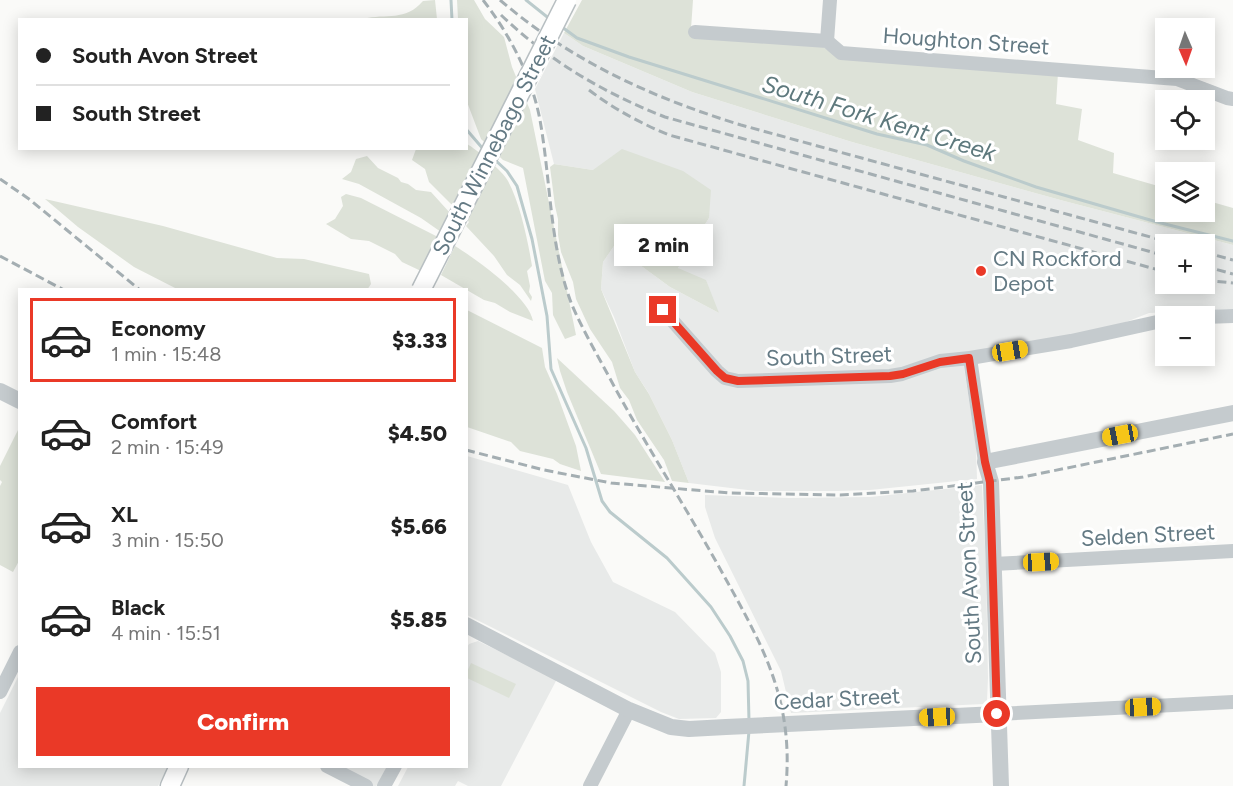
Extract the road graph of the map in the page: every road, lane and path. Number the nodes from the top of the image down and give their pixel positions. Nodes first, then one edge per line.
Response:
1 (567, 0) edge
2 (830, 0) edge
3 (695, 32) dead end
4 (827, 41) junction
5 (1233, 99) edge
6 (422, 288) edge
7 (663, 310) dead end
8 (1215, 316) edge
9 (1233, 316) edge
10 (1155, 322) edge
11 (969, 358) junction
12 (0, 391) edge
13 (18, 400) edge
14 (1233, 413) edge
15 (985, 462) junction
16 (1233, 551) edge
17 (993, 564) junction
18 (468, 628) edge
19 (18, 656) edge
20 (0, 692) edge
21 (1233, 702) edge
22 (629, 710) junction
23 (997, 714) junction
24 (178, 768) edge
25 (331, 768) edge
26 (394, 768) edge
27 (170, 786) edge
28 (366, 786) edge
29 (384, 786) edge
30 (590, 786) edge
31 (1001, 786) edge

1 - 6 main road, South Winnebago Street, bridge
2 - 4 street
3 - 4 street, Houghton Street
4 - 5 street, Houghton Street
7 - 11 street, South Street
8 - 9 street
10 - 11 street, South Street
11 - 15 street, South Avon Street
12 - 13 street
14 - 15 street
15 - 17 street, South Avon Street
16 - 17 street, Selden Street
17 - 23 street, South Avon Street
18 - 22 street, Cedar Street
19 - 20 street
21 - 23 street, Cedar Street
22 - 23 street, Cedar Street
22 - 30 street
23 - 31 street, South Avon Street
24 - 27 main road
25 - 28 street
26 - 29 street

